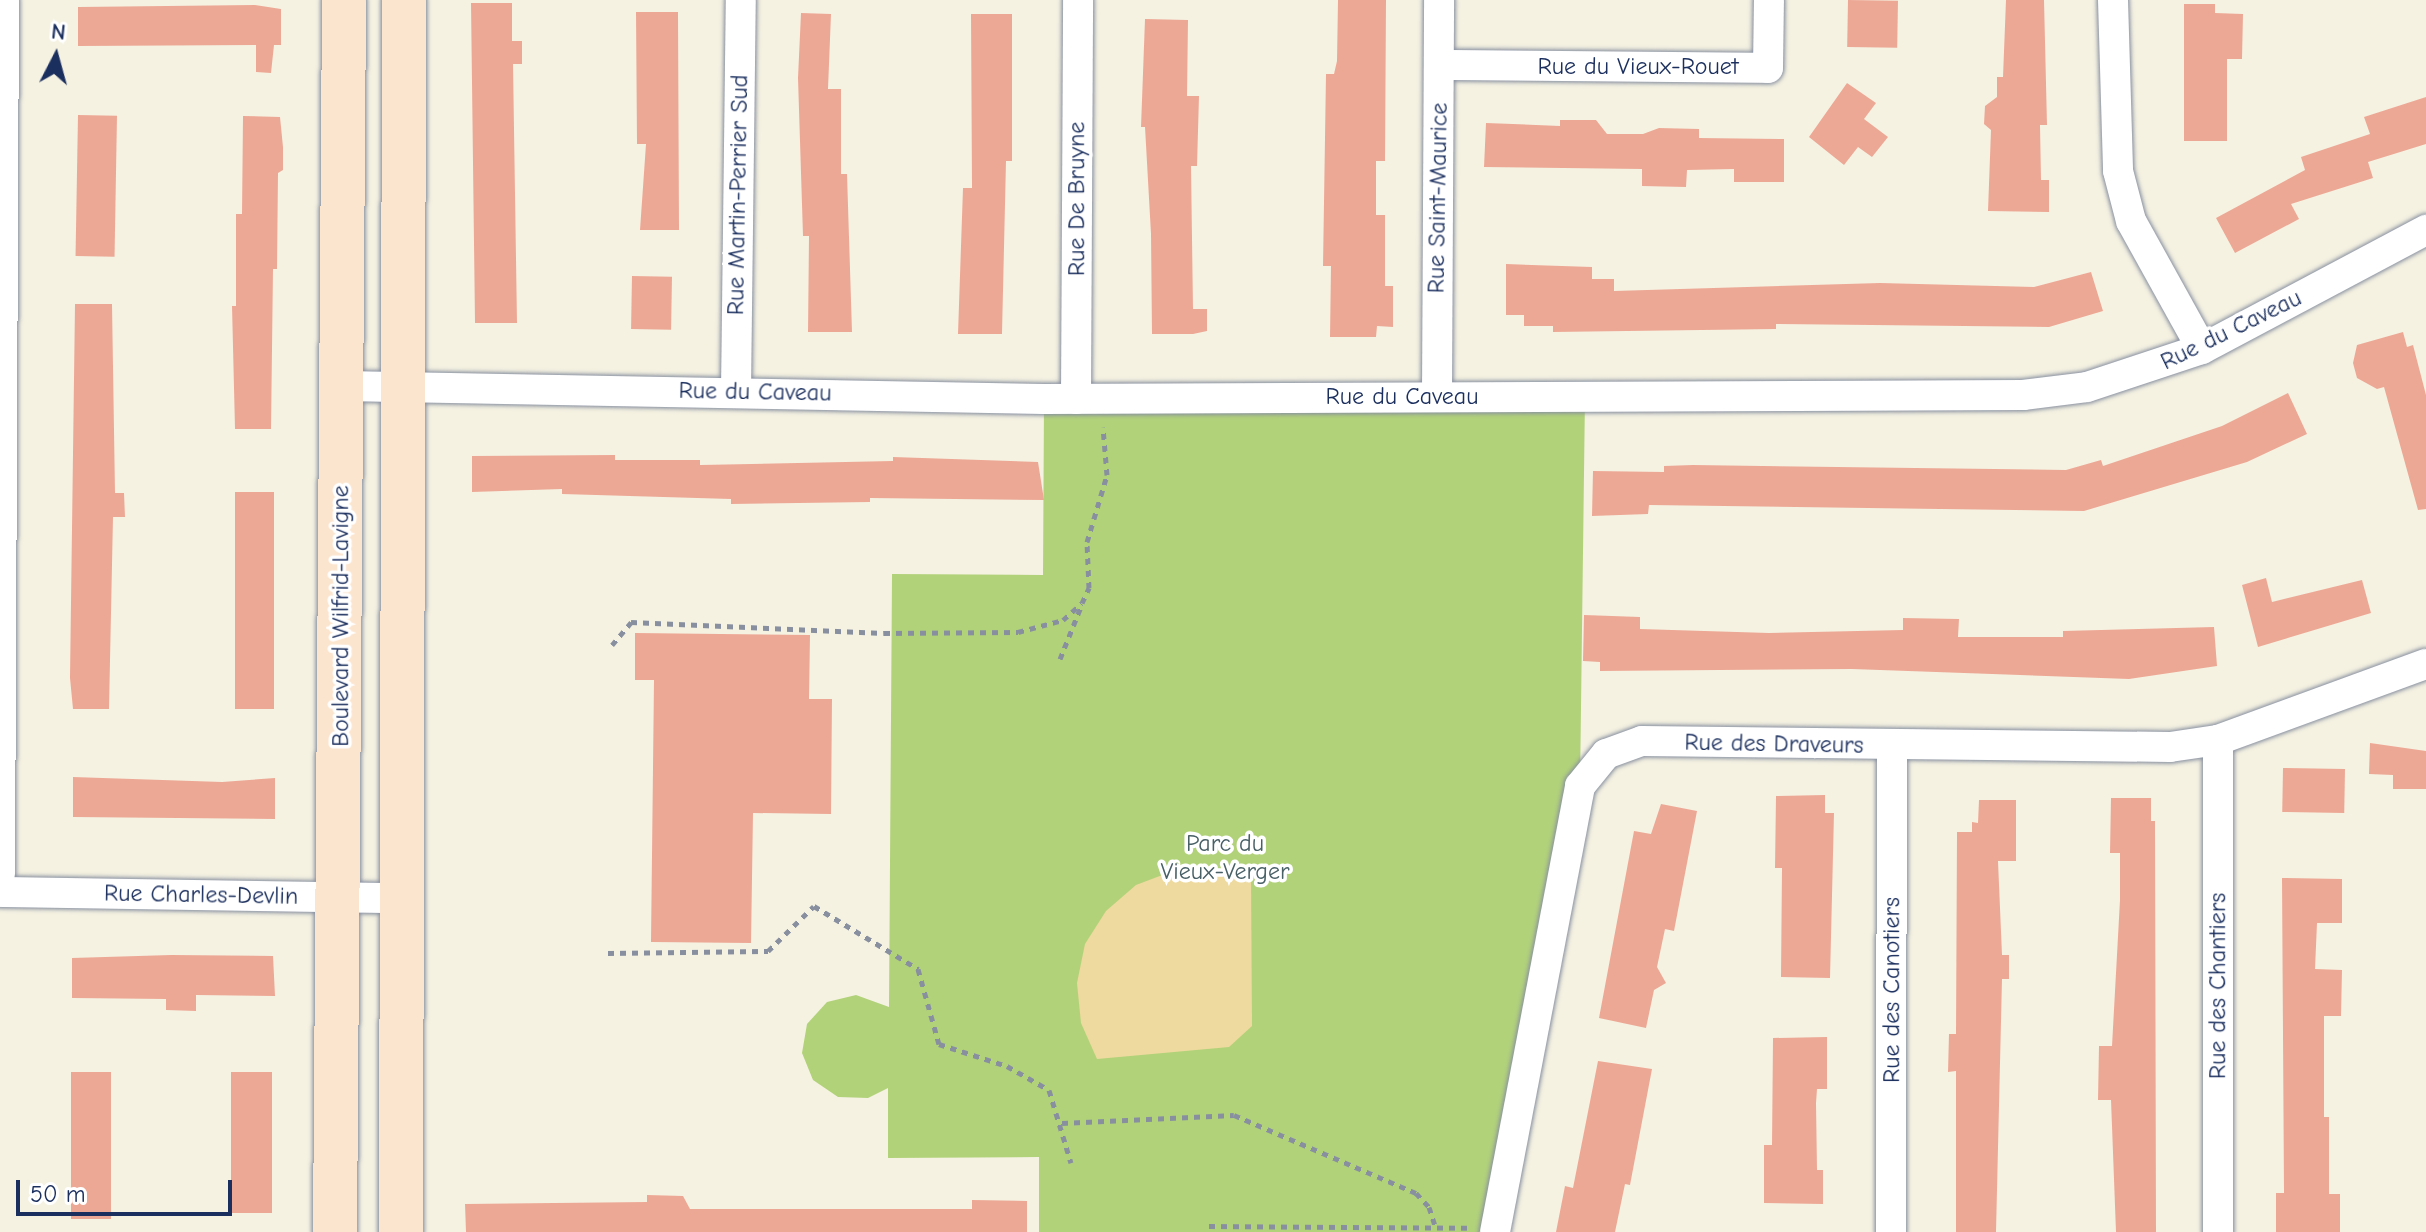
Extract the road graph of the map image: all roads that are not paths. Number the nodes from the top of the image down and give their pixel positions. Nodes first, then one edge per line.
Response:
1 (4, 0) edge
2 (344, 0) edge
3 (404, 0) edge
4 (741, 0) edge
5 (1078, 0) edge
6 (1439, 0) edge
7 (1769, 0) edge
8 (2113, 0) edge
9 (1439, 65) junction
10 (2426, 230) edge
11 (1, 284) edge
12 (2202, 349) junction
13 (343, 386) junction
14 (403, 388) junction
15 (736, 391) junction
16 (1437, 397) junction
17 (1076, 399) junction
18 (2426, 664) edge
19 (2218, 740) junction
20 (1892, 747) junction
21 (0, 874) edge
22 (0, 892) edge
23 (340, 897) junction
24 (401, 898) junction
25 (1496, 1231) edge
26 (335, 1232) edge
27 (401, 1232) edge
28 (1891, 1232) edge
29 (2218, 1232) edge

1 - 11 street
2 - 13 main road, Boulevard Wilfrid-Lavigne
3 - 14 main road
4 - 15 street, Rue Martin-Perrier Sud
5 - 17 street, Rue De Bruyne
6 - 9 street, Rue Saint-Maurice
7 - 9 street, Rue du Vieux-Rouet
8 - 12 street
9 - 16 street, Rue Saint-Maurice
10 - 12 street, Rue du Caveau
11 - 21 street
12 - 16 street, Rue du Caveau
13 - 14 street, Rue du Caveau
13 - 23 main road, Boulevard Wilfrid-Lavigne
14 - 15 street, Rue du Caveau
14 - 24 main road
15 - 17 street, Rue du Caveau
16 - 17 street, Rue du Caveau
18 - 19 street, Rue des Draveurs
19 - 20 street, Rue des Draveurs
19 - 29 street, Rue des Chantiers
20 - 25 street, Rue des Draveurs
20 - 28 street, Rue des Canotiers
22 - 23 street, Rue Charles-Devlin
23 - 24 street, Rue Charles-Devlin
23 - 26 main road, Boulevard Wilfrid-Lavigne
24 - 27 main road

